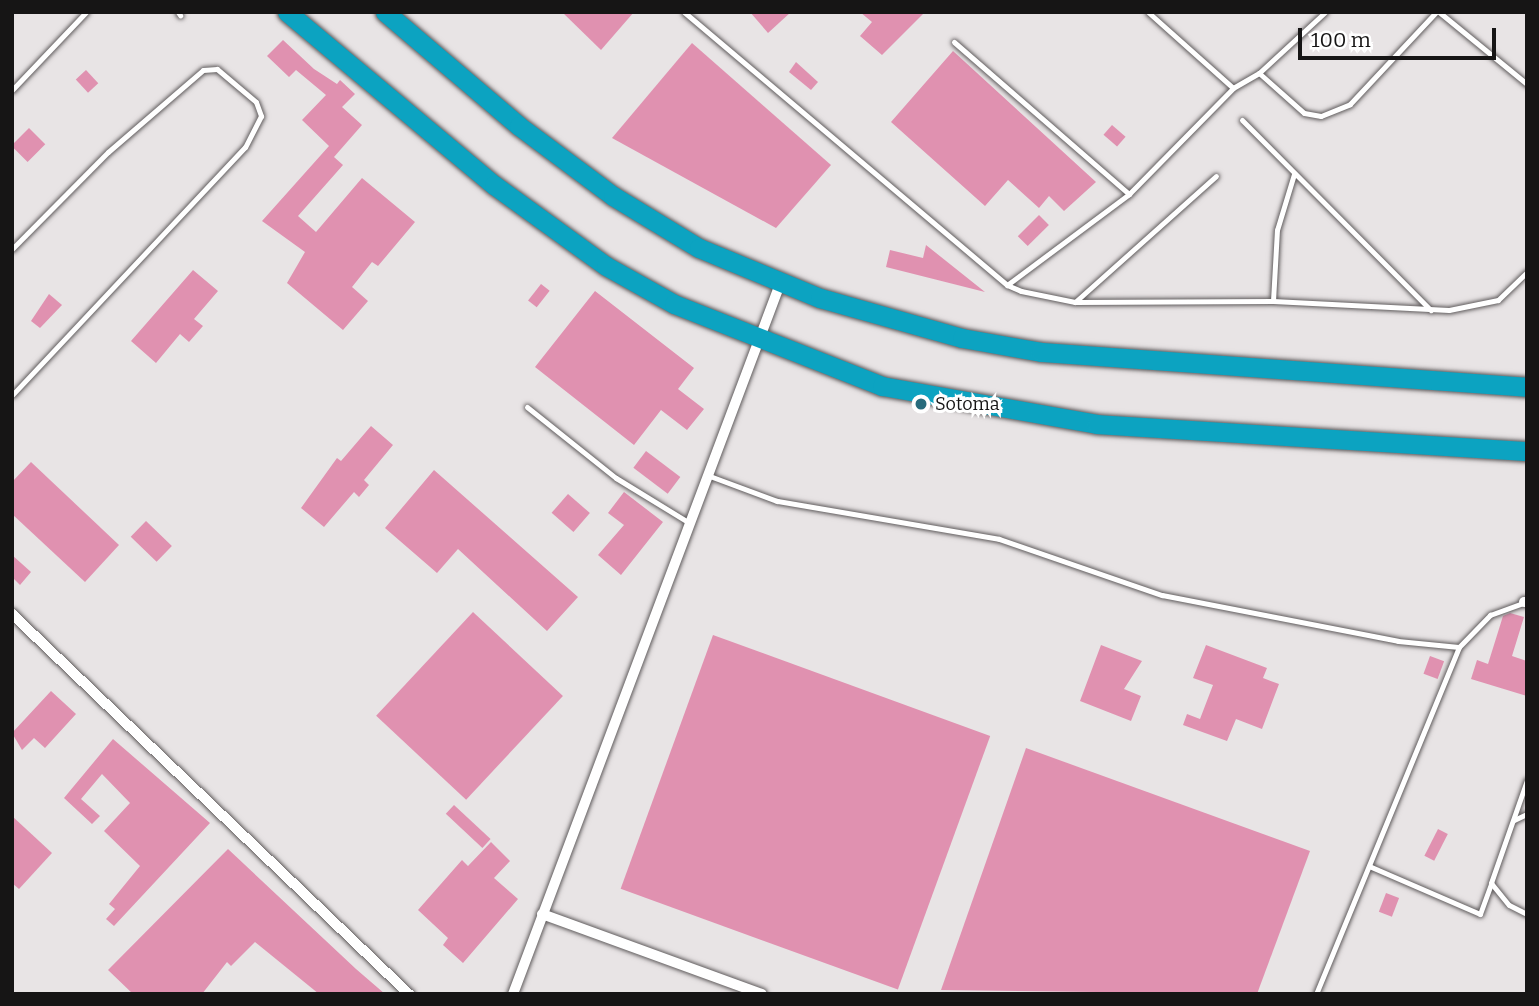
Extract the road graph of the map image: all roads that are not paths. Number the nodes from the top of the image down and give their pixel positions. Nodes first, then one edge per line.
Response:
1 (86, 12) edge
2 (287, 12) edge
3 (385, 12) edge
4 (684, 12) edge
5 (1148, 12) edge
6 (1325, 12) edge
7 (1438, 12) edge
8 (954, 42) dead end
9 (1259, 73) junction
10 (1527, 85) edge
11 (1233, 88) junction
12 (12, 90) edge
13 (1242, 120) dead end
14 (1294, 174) junction
15 (1216, 176) dead end
16 (1129, 194) junction
17 (12, 249) edge
18 (1527, 272) edge
19 (780, 284) junction
20 (1007, 285) junction
21 (1273, 301) junction
22 (1075, 302) junction
23 (1431, 310) junction
24 (759, 340) junction
25 (1527, 387) edge
26 (12, 395) edge
27 (527, 407) dead end
28 (1527, 451) edge
29 (705, 474) junction
30 (688, 522) junction
31 (1526, 601) edge
32 (12, 614) edge
33 (1459, 647) junction
34 (1527, 780) edge
35 (1527, 814) edge
36 (1514, 820) junction
37 (1369, 866) junction
38 (1491, 883) junction
39 (542, 914) junction
40 (1527, 914) edge
41 (409, 994) edge
42 (513, 994) edge
43 (762, 994) edge
44 (1317, 994) edge

1 - 12 lane
2 - 24 highway
3 - 19 highway
4 - 20 lane
5 - 11 lane
6 - 9 lane
7 - 9 lane
7 - 10 lane
8 - 16 lane
9 - 11 lane
11 - 16 lane
13 - 14 lane
14 - 21 lane
14 - 23 lane
15 - 22 lane
16 - 20 lane
17 - 26 lane
18 - 23 lane
19 - 24 street
19 - 25 highway
20 - 22 lane
21 - 22 lane
21 - 23 lane
24 - 28 highway
24 - 29 street
27 - 30 lane
29 - 30 street
29 - 33 lane
30 - 39 street
31 - 33 lane
32 - 41 street
33 - 37 lane
34 - 36 lane
35 - 36 lane
36 - 38 lane
37 - 38 lane
37 - 44 lane
38 - 40 lane
39 - 42 street
39 - 43 street

